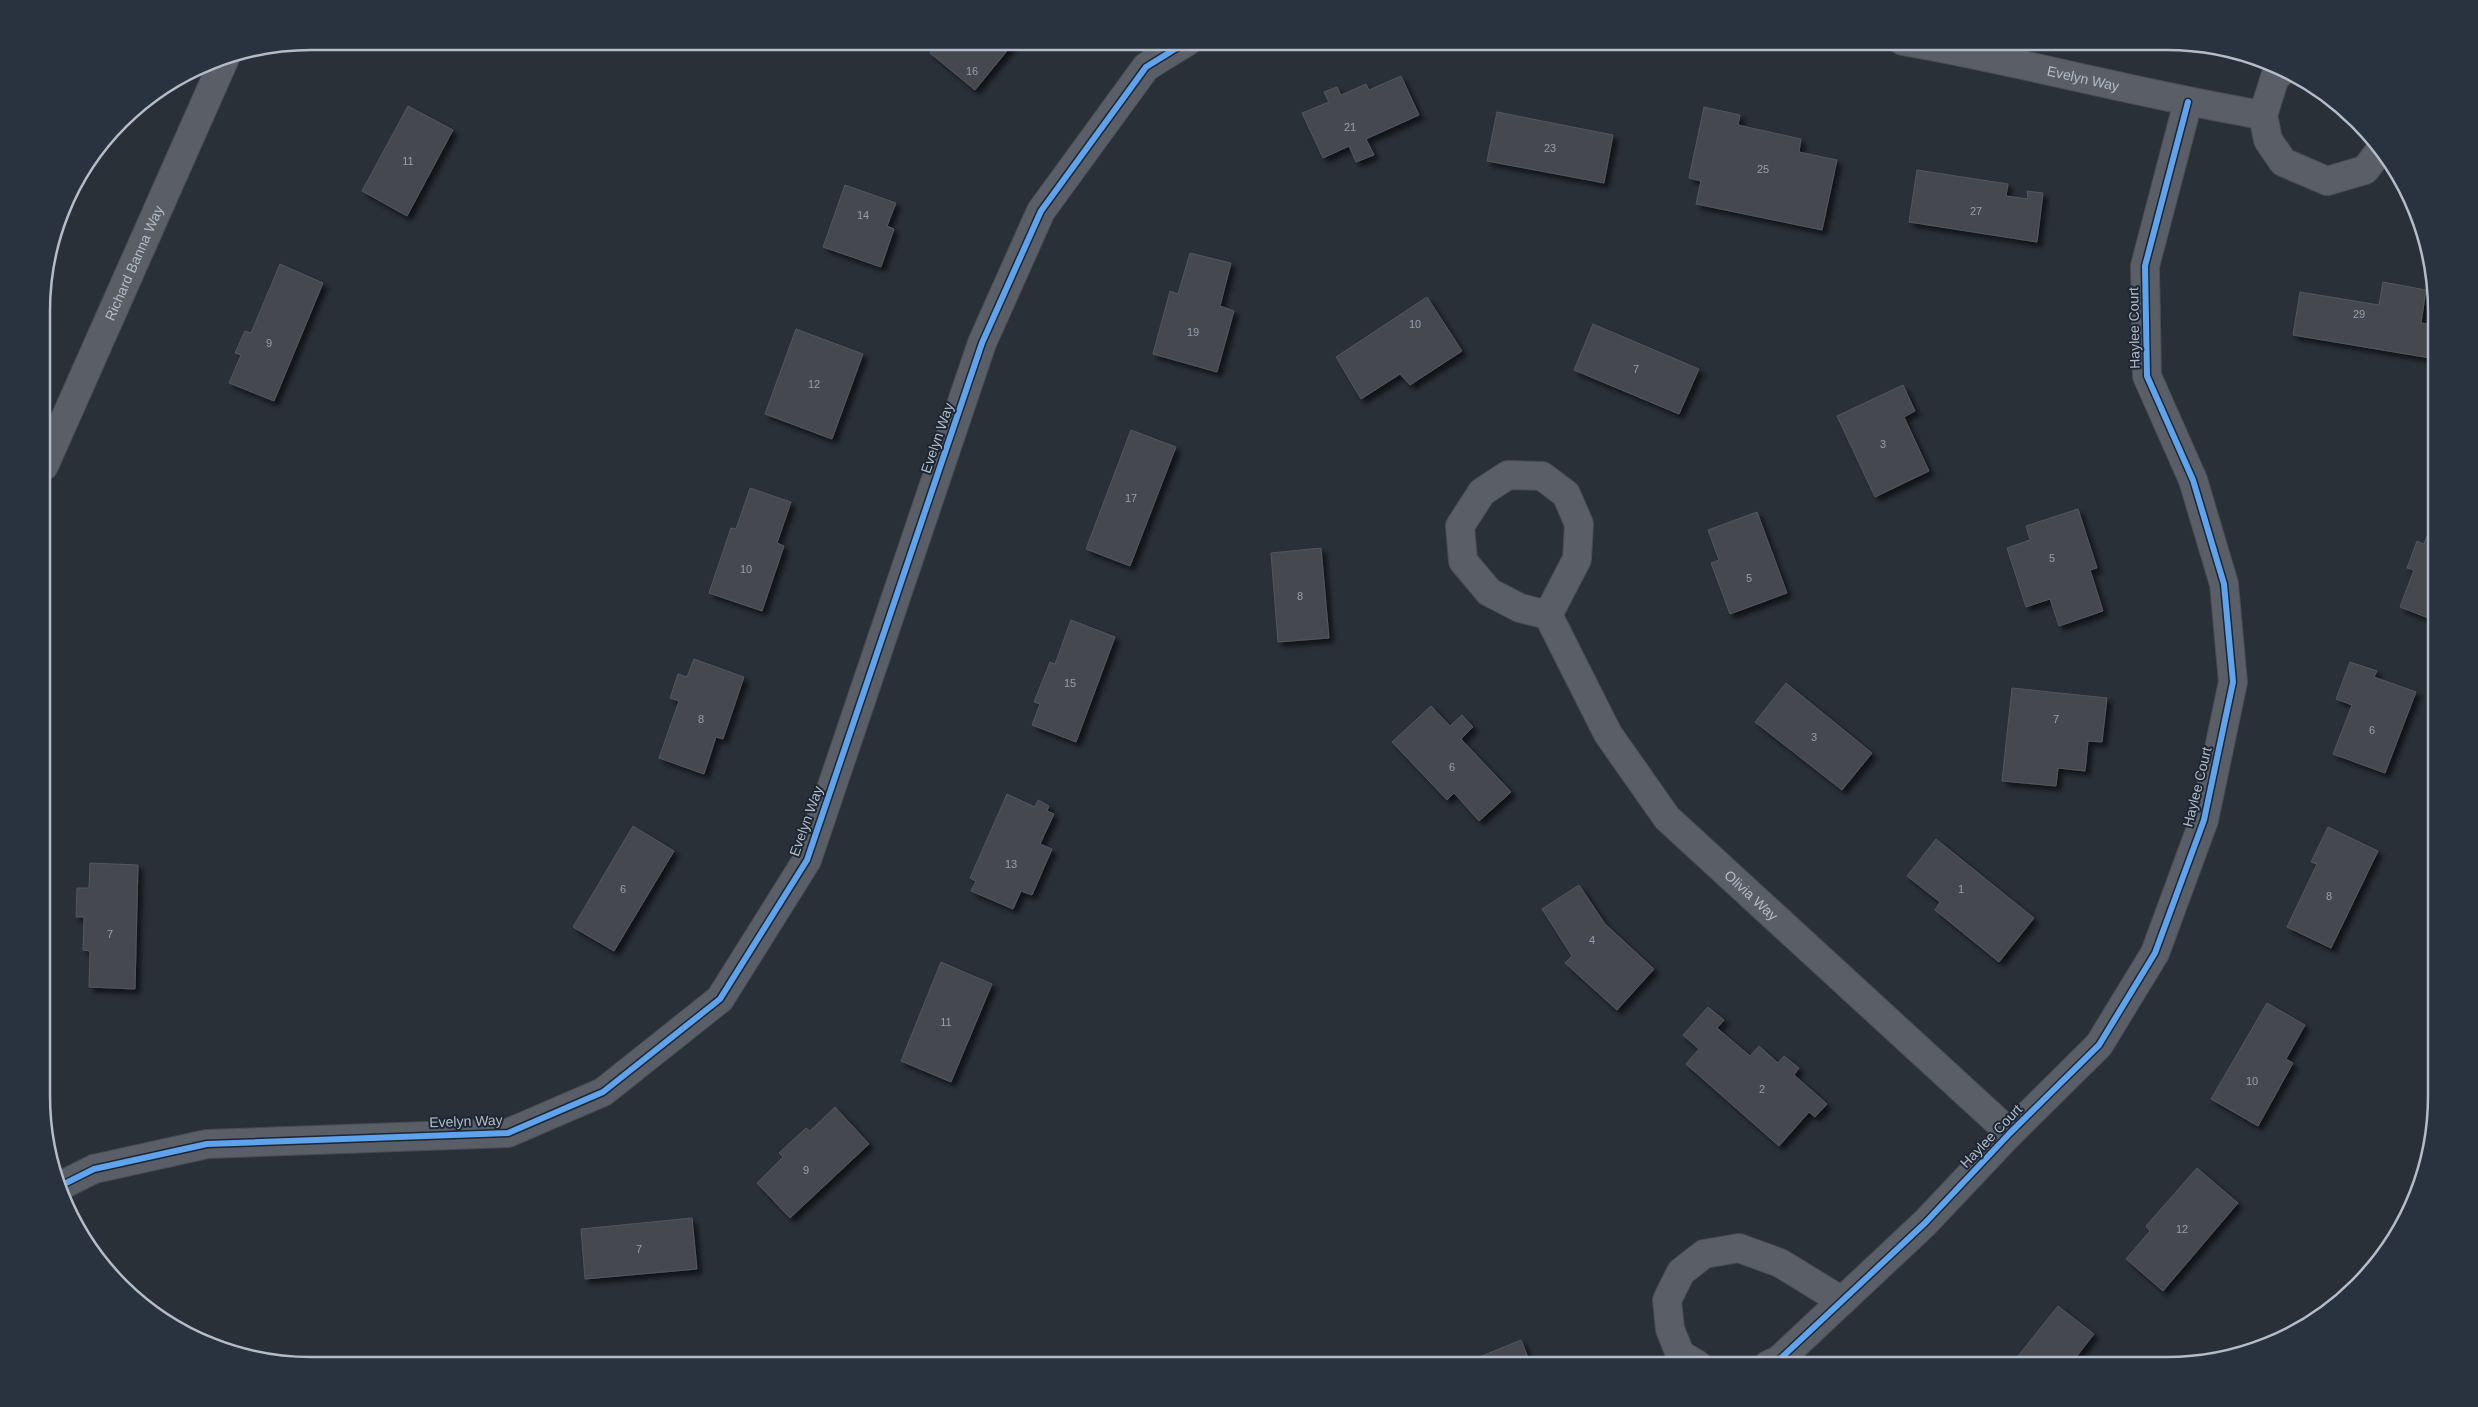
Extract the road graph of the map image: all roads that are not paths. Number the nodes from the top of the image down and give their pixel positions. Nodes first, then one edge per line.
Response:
1 (1174, 50) edge
2 (1976, 50) edge
3 (221, 66) edge
4 (2278, 75) edge
5 (2188, 102) junction
6 (2263, 115) junction
7 (2377, 156) edge
8 (50, 452) edge
9 (1548, 616) junction
10 (2010, 1133) junction
11 (65, 1183) edge
12 (1842, 1301) junction
13 (1685, 1357) edge
14 (1782, 1357) edge

1 - 11 street, Evelyn Way
2 - 5 street, Evelyn Way
3 - 8 street, Richard Banna Way
4 - 6 street
5 - 6 street, Evelyn Way
5 - 10 street, Haylee Court
6 - 7 street
9 - 9 street
9 - 10 street, Olivia Way
10 - 12 street, Haylee Court
12 - 13 street
12 - 14 street, Haylee Court

